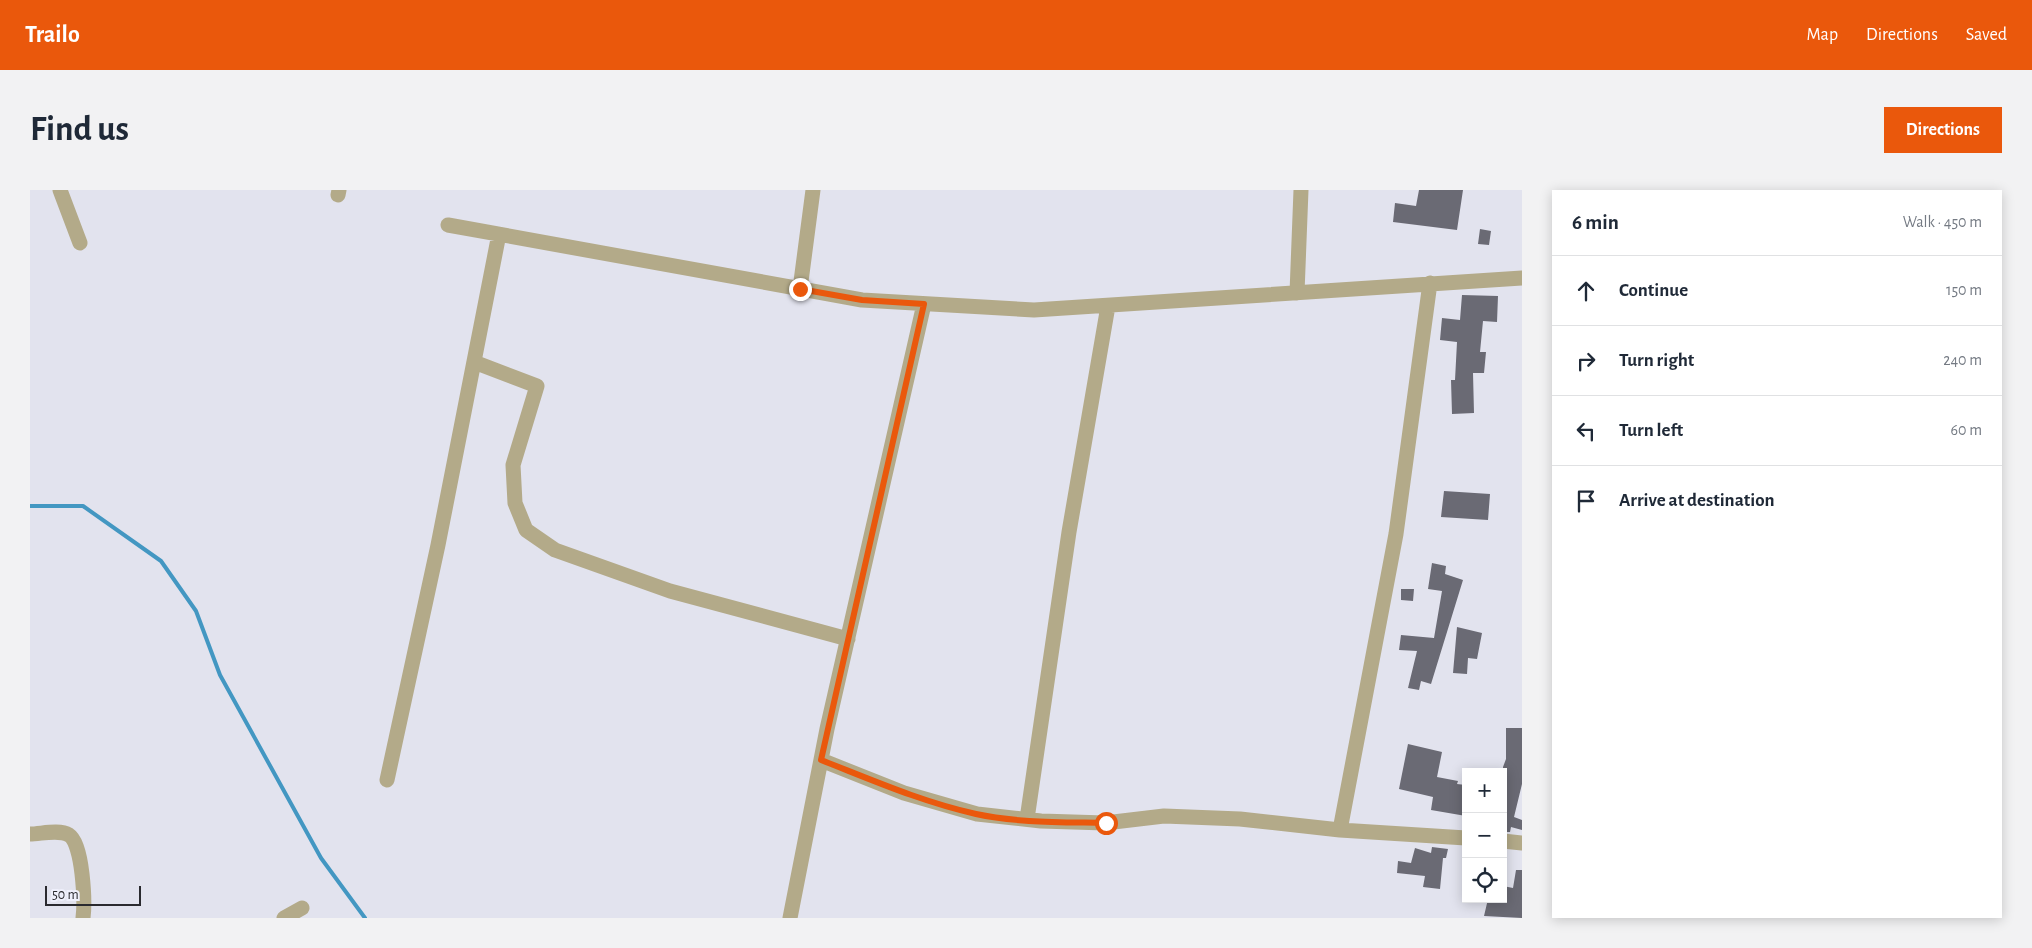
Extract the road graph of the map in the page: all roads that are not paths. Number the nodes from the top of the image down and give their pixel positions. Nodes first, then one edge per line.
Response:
1 (60, 190) edge
2 (813, 190) edge
3 (1301, 190) edge
4 (448, 225) dead end
5 (498, 234) junction
6 (80, 243) dead end
7 (1522, 278) edge
8 (1430, 284) junction
9 (800, 289) junction
10 (1297, 293) junction
11 (924, 304) junction
12 (1108, 306) junction
13 (474, 362) junction
14 (848, 638) junction
15 (821, 760) junction
16 (387, 780) dead end
17 (1027, 819) junction
18 (1340, 830) junction
19 (30, 834) edge
20 (1462, 838) edge
21 (1507, 841) edge
22 (1522, 843) edge
23 (302, 908) dead end
24 (83, 918) edge
25 (284, 918) edge
26 (790, 918) edge

1 - 6 street
2 - 9 street
3 - 10 street
4 - 5 street
5 - 9 street
5 - 13 street
7 - 8 street
8 - 10 street
8 - 18 street
9 - 11 street
10 - 12 street
11 - 12 street
11 - 14 street
12 - 17 street
13 - 14 street
13 - 16 street
14 - 15 street
15 - 17 street
15 - 26 street
17 - 18 street
18 - 20 street
19 - 24 street
21 - 22 street
23 - 25 street

